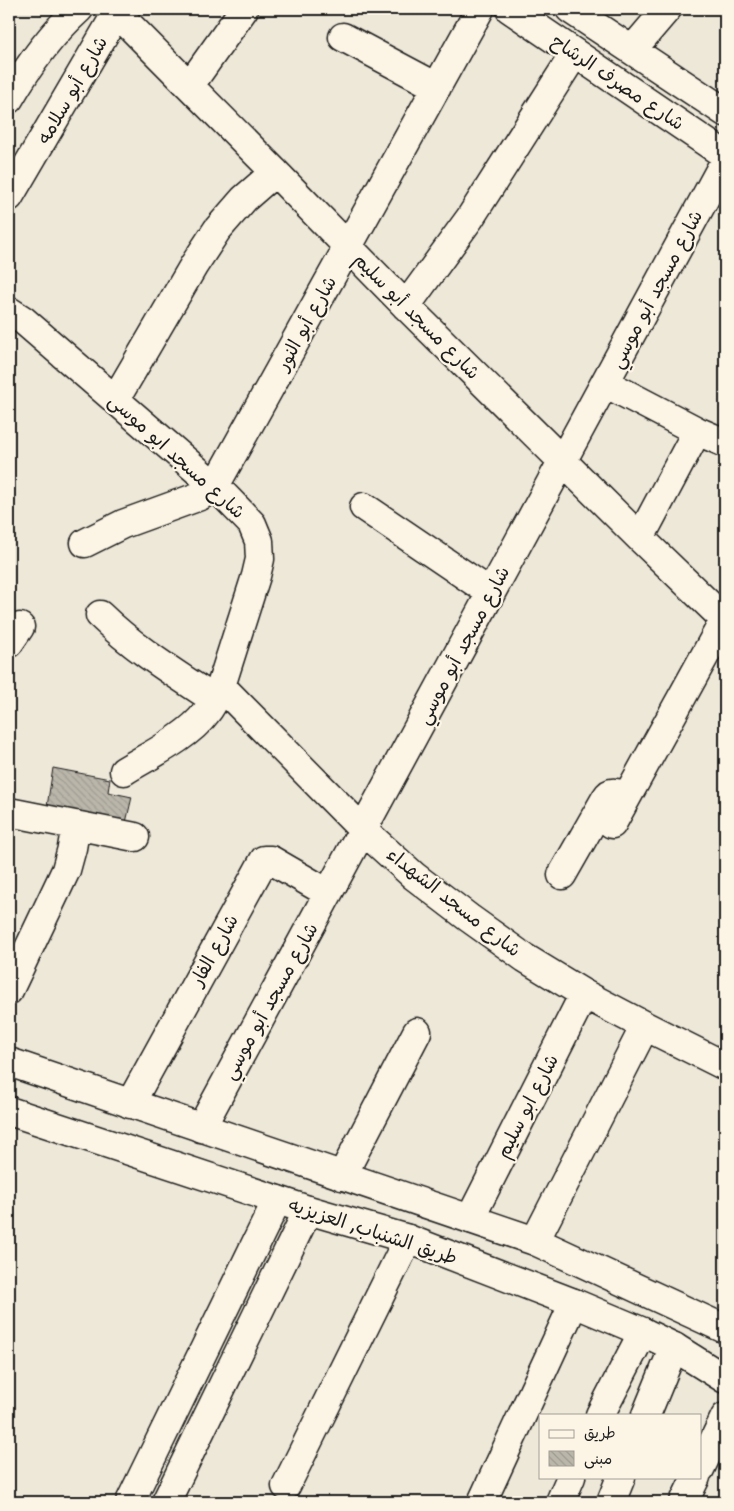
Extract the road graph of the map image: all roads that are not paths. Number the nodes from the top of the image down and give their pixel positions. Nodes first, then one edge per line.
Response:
1 (78, 9) edge
2 (244, 9) edge
3 (480, 9) edge
4 (510, 9) edge
5 (570, 9) edge
6 (667, 9) edge
7 (117, 10) edge
8 (343, 36) dead end
9 (632, 50) junction
10 (574, 52) junction
11 (190, 85) junction
12 (437, 87) junction
13 (9, 99) edge
14 (721, 100) edge
15 (725, 155) edge
16 (725, 161) edge
17 (275, 172) junction
18 (9, 197) edge
19 (348, 247) junction
20 (406, 306) junction
21 (9, 311) edge
22 (605, 383) junction
23 (115, 400) junction
24 (697, 431) junction
25 (725, 443) edge
26 (563, 461) junction
27 (215, 486) junction
28 (364, 507) dead end
29 (640, 538) junction
30 (85, 543) dead end
31 (491, 594) junction
32 (723, 611) edge
33 (100, 614) dead end
34 (218, 693) junction
35 (124, 771) dead end
36 (626, 799) junction
37 (9, 812) edge
38 (612, 824) dead end
39 (76, 826) junction
40 (363, 830) junction
41 (135, 837) dead end
42 (562, 875) dead end
43 (328, 893) junction
44 (9, 990) edge
45 (584, 994) junction
46 (645, 1026) junction
47 (418, 1032) dead end
48 (9, 1062) edge
49 (725, 1066) edge
50 (130, 1104) junction
51 (9, 1111) edge
52 (201, 1128) junction
53 (342, 1176) junction
54 (277, 1200) junction
55 (308, 1210) junction
56 (470, 1219) junction
57 (408, 1239) junction
58 (535, 1241) junction
59 (574, 1302) junction
60 (725, 1328) edge
61 (643, 1332) junction
62 (674, 1347) junction
63 (725, 1379) edge
64 (601, 1414) edge
65 (646, 1414) edge
66 (725, 1417) edge
67 (702, 1465) edge
68 (571, 1478) edge
69 (621, 1478) edge
70 (696, 1478) edge
71 (286, 1486) dead end
72 (130, 1502) edge
73 (166, 1502) edge
74 (482, 1502) edge
75 (560, 1502) edge
76 (611, 1502) edge
77 (684, 1502) edge

1 - 13 street
2 - 11 street
3 - 12 street, شارع أبو النور
4 - 10 street, شارع مصرف الرشاح
5 - 9 street, شارع مصرف الرشاح
6 - 9 street
7 - 11 street, شارع مسجد أبو سليم
7 - 18 street, شارع أبو سلامه
8 - 12 street
9 - 14 street, شارع مصرف الرشاح
10 - 15 street, شارع مصرف الرشاح
10 - 20 street
11 - 17 street, شارع مسجد أبو سليم
12 - 19 street, شارع أبو النور
16 - 22 street, شارع مسجد أبو موسي
17 - 19 street, شارع مسجد أبو سليم
17 - 23 street
19 - 20 street, شارع مسجد أبو سليم
19 - 27 street, شارع أبو النور
20 - 26 street, شارع مسجد أبو سليم
21 - 23 street, شارع مسجد ابو موسى
22 - 24 street
22 - 26 street, شارع مسجد أبو موسي
23 - 27 street, شارع مسجد ابو موسى
24 - 25 street
24 - 29 street
26 - 29 street, شارع مسجد أبو سليم
26 - 31 street, شارع مسجد أبو موسي
27 - 30 street
27 - 34 street, شارع مسجد ابو موسى
28 - 31 street
29 - 32 street, شارع مسجد أبو سليم
31 - 40 street, شارع مسجد أبو موسي
32 - 36 street
33 - 34 street, شارع مسجد الشهداء
34 - 35 street, شارع مسجد ابو موسى
34 - 40 street, شارع مسجد الشهداء
36 - 38 street
36 - 42 street
37 - 39 street
39 - 41 street
39 - 44 street
40 - 43 street, شارع مسجد أبو موسي
40 - 45 street, شارع مسجد الشهداء
43 - 50 street, شارع الفار
43 - 52 street, شارع مسجد أبو موسي
45 - 46 street, شارع مسجد الشهداء
45 - 56 street, شارع ابو سليم
46 - 49 street, شارع مسجد الشهداء
46 - 58 street
47 - 53 street
48 - 50 street
50 - 52 street
51 - 54 street, طريق الشنباب, العزيزيه
52 - 53 street
53 - 56 street
54 - 55 street, طريق الشنباب, العزيزيه
54 - 72 street
55 - 57 street, طريق الشنباب, العزيزيه
55 - 73 street
56 - 58 street
57 - 59 street, طريق الشنباب, العزيزيه
57 - 71 street
58 - 60 street
59 - 61 street, طريق الشنباب, العزيزيه
59 - 74 street
61 - 62 street, طريق الشنباب, العزيزيه
61 - 64 street
62 - 63 street, طريق الشنباب, العزيزيه
62 - 65 street
66 - 67 street
68 - 75 street
69 - 76 street
70 - 77 street

